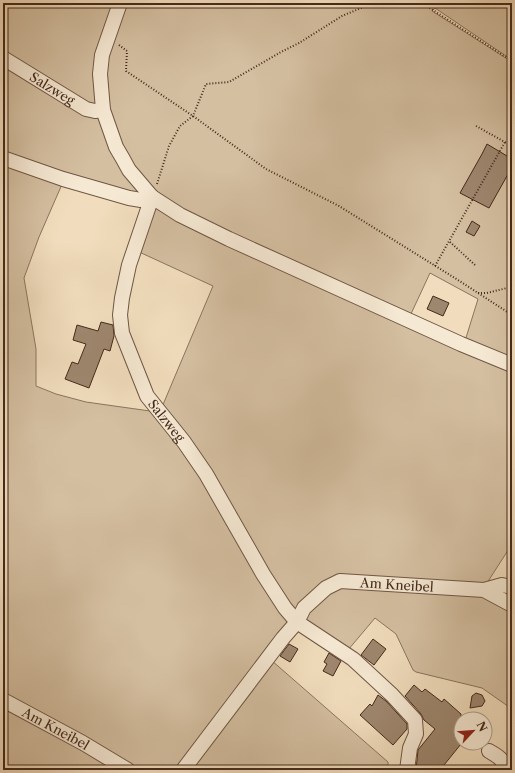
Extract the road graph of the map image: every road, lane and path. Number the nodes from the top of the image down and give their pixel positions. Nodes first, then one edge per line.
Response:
1 (120, 3) edge
2 (373, 3) edge
3 (422, 3) edge
4 (108, 37) junction
5 (3, 58) edge
6 (512, 61) edge
7 (103, 110) junction
8 (193, 116) junction
9 (476, 126) dead end
10 (512, 139) edge
11 (505, 142) junction
12 (509, 144) junction
13 (512, 146) edge
14 (3, 158) edge
15 (152, 197) junction
16 (450, 242) junction
17 (475, 265) dead end
18 (435, 266) junction
19 (507, 288) dead end
20 (477, 293) junction
21 (512, 315) edge
22 (512, 365) edge
23 (512, 587) edge
24 (484, 590) junction
25 (512, 605) edge
26 (297, 622) junction
27 (3, 700) edge
28 (489, 751) dead end
29 (185, 769) edge
30 (128, 770) edge
31 (407, 770) edge
32 (504, 770) edge

1 - 4 street
2 - 8 path
3 - 6 path
4 - 7 street
4 - 8 path
5 - 7 street, Salzweg
7 - 15 street
8 - 15 path
8 - 18 path
9 - 11 path
10 - 12 path
11 - 12 path
11 - 16 path
12 - 13 path
14 - 15 street
15 - 22 street
15 - 26 street, Salzweg
16 - 17 path
16 - 18 path
18 - 20 path
19 - 20 path
20 - 21 path
23 - 24 street
24 - 25 street, Am Kneibel
24 - 26 street, Am Kneibel
26 - 29 street, Am Kneibel
26 - 31 street
27 - 30 street, Am Kneibel
28 - 32 street

